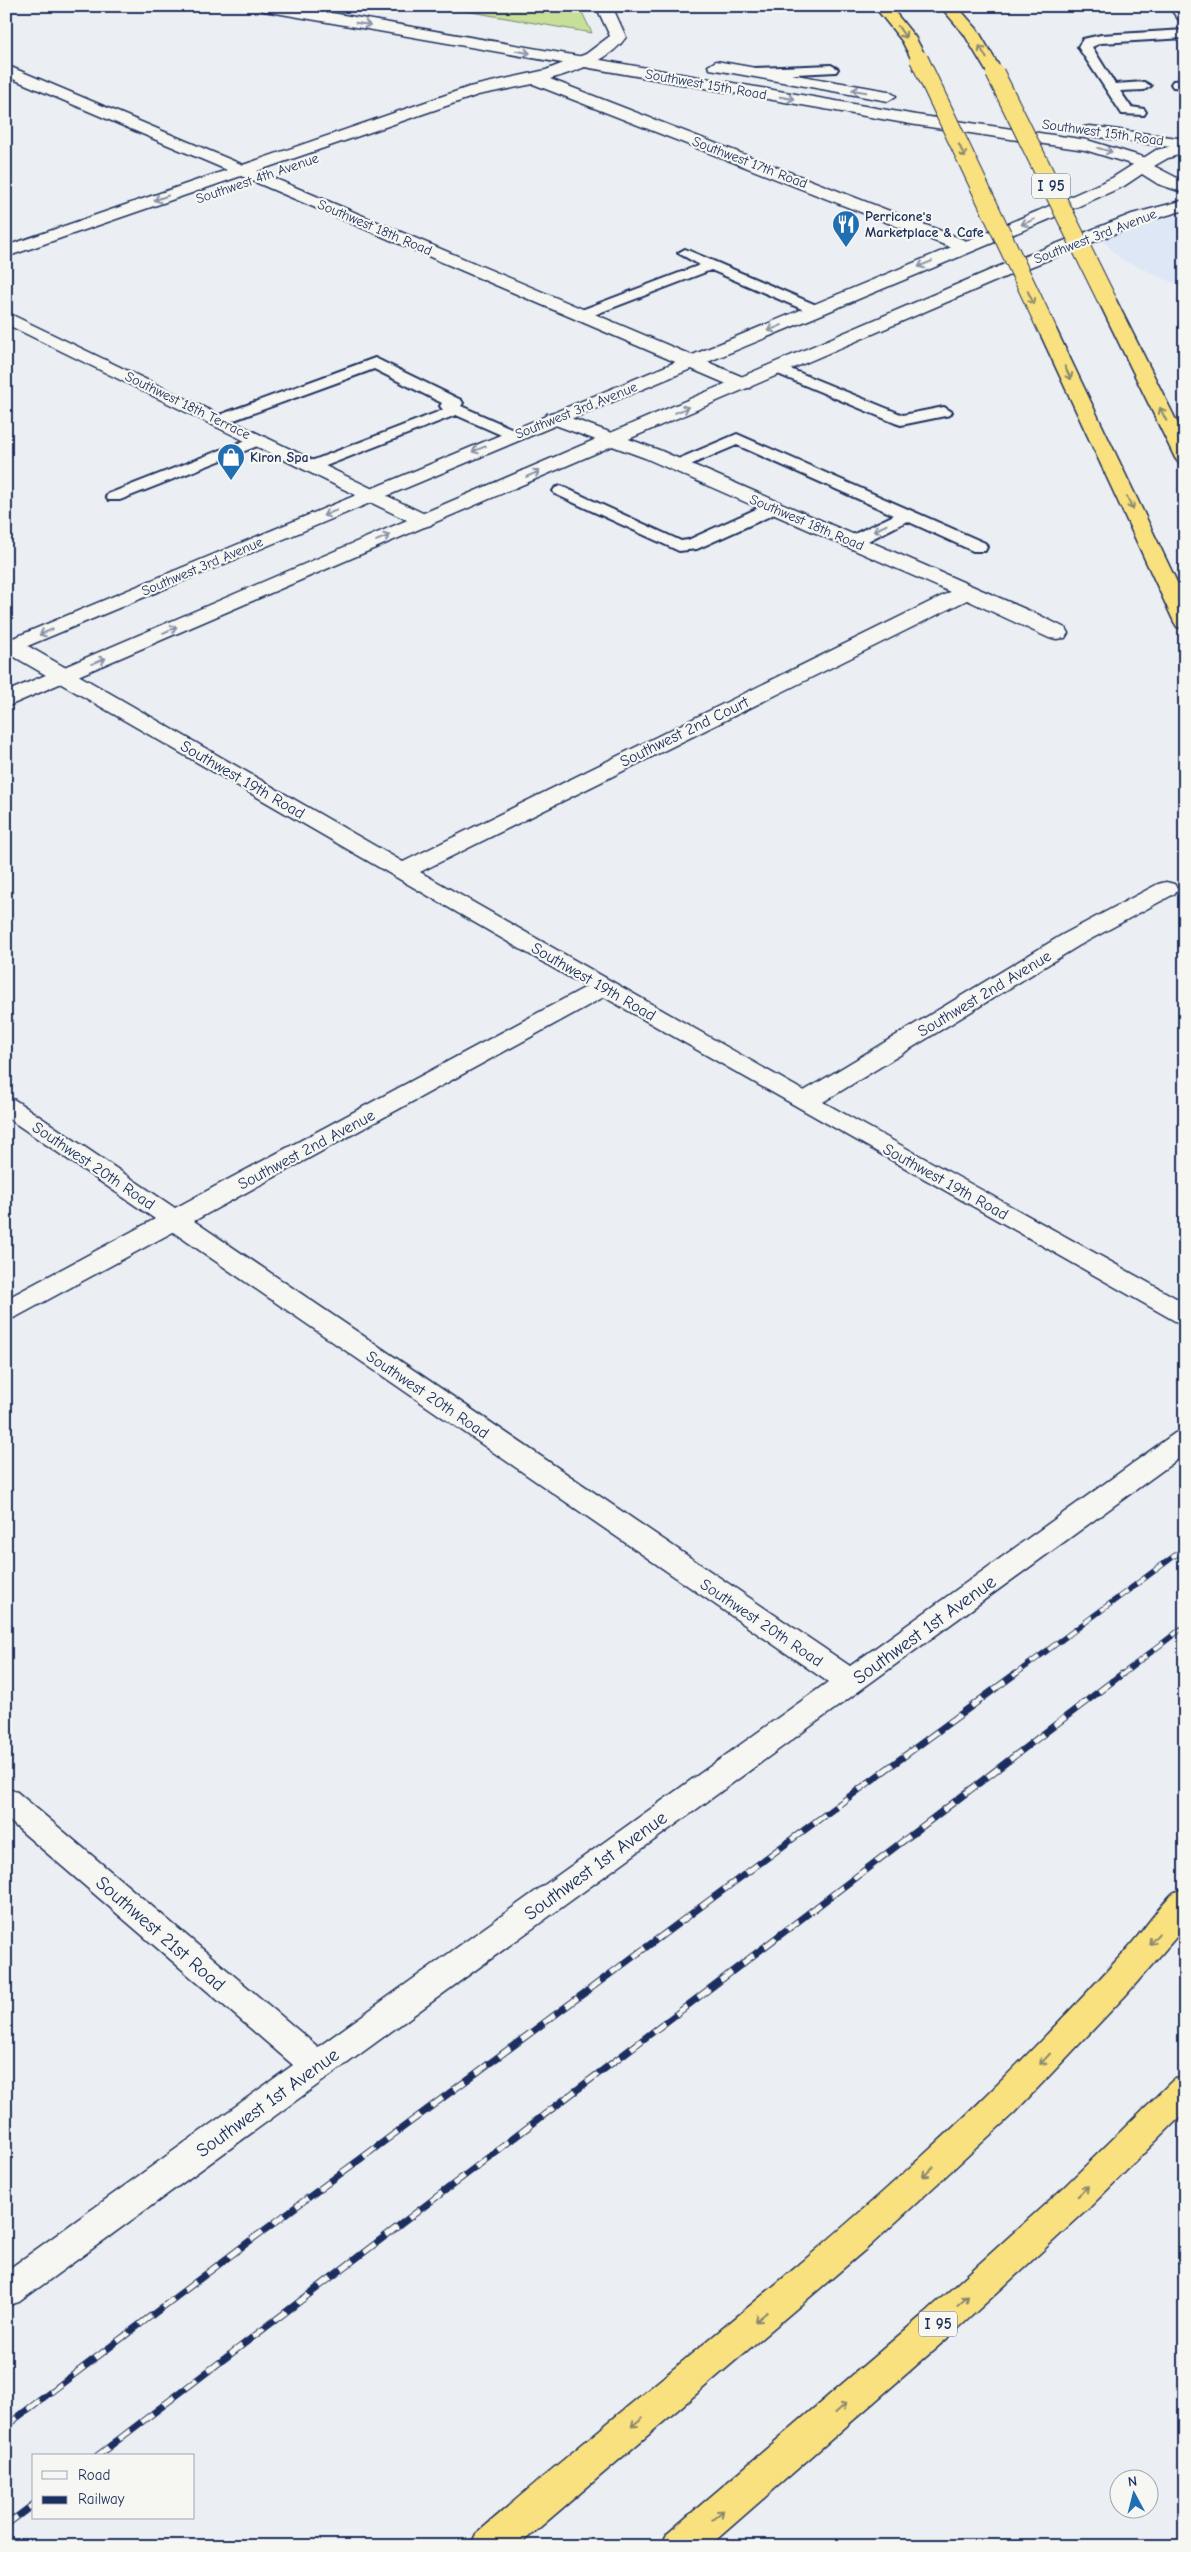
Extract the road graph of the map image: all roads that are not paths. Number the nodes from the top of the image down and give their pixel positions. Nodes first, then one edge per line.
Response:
1 (264, 6) edge
2 (604, 6) edge
3 (882, 6) edge
4 (948, 6) edge
5 (973, 6) edge
6 (1176, 6) edge
7 (1185, 17) edge
8 (971, 32) junction
9 (1185, 34) edge
10 (581, 42) dead end
11 (610, 47) junction
12 (628, 50) dead end
13 (583, 62) junction
14 (700, 63) dead end
15 (831, 69) dead end
16 (6, 70) edge
17 (754, 72) junction
18 (533, 78) junction
19 (1144, 86) dead end
20 (506, 87) junction
21 (734, 88) junction
22 (1111, 88) junction
23 (907, 99) dead end
24 (926, 103) dead end
25 (965, 110) dead end
26 (1139, 112) dead end
27 (994, 115) dead end
28 (1185, 144) edge
29 (1185, 148) edge
30 (1145, 165) junction
31 (242, 170) junction
32 (258, 177) junction
33 (1185, 189) edge
34 (1185, 205) edge
35 (966, 247) junction
36 (6, 252) edge
37 (685, 253) dead end
38 (6, 266) edge
39 (705, 268) dead end
40 (1006, 270) junction
41 (816, 310) junction
42 (581, 315) junction
43 (6, 317) edge
44 (693, 362) junction
45 (778, 369) junction
46 (743, 384) junction
47 (456, 410) junction
48 (944, 412) dead end
49 (554, 418) junction
50 (220, 420) junction
51 (514, 434) junction
52 (259, 440) junction
53 (612, 440) junction
54 (1185, 458) edge
55 (677, 465) junction
56 (312, 466) junction
57 (561, 491) dead end
58 (371, 495) junction
59 (114, 497) dead end
60 (773, 508) junction
61 (907, 514) junction
62 (424, 520) junction
63 (852, 542) junction
64 (979, 547) dead end
65 (966, 592) junction
66 (1185, 622) edge
67 (1057, 633) dead end
68 (8, 646) edge
69 (62, 676) junction
70 (6, 700) edge
71 (403, 871) junction
72 (1166, 889) dead end
73 (606, 987) junction
74 (804, 1102) junction
75 (6, 1105) edge
76 (175, 1220) junction
77 (6, 1311) edge
78 (1185, 1314) edge
79 (1185, 1440) edge
80 (850, 1682) junction
81 (6, 1800) edge
82 (1185, 1901) edge
83 (316, 2066) junction
84 (1185, 2090) edge
85 (6, 2291) edge
86 (490, 2546) edge
87 (681, 2546) edge

1 -> 13 street, Southwest 15th Road
2 - 11 street
3 -> 66 highway, bridge
4 - 8 highway, I 95
5 - 8 highway
6 - 7 street
54 -> 8 highway, I 95, bridge
9 - 22 lane
10 - 11 street, Southwest 15th Road
11 - 12 street, Southwest 15th Road
11 - 13 street, Southwest 4th Avenue
13 - 18 street, Southwest 4th Avenue
13 - 21 street, Southwest 15th Road
14 - 17 street, Southwest 15th Road
15 - 17 lane
16 - 31 street, Southwest 18th Road
17 - 21 street
23 -> 17 street, Southwest 15th Road
18 - 20 street, Southwest 4th Avenue
18 - 35 street, Southwest 17th Road
19 - 22 lane
20 - 31 street, Southwest 4th Avenue
20 - 32 street, Southwest 4th Avenue
21 -> 30 street, Southwest 15th Road
22 - 26 lane
24 - 25 street
27 - 28 street, Southwest 15th Road
29 - 30 street, Southwest 3rd Avenue
30 - 33 street, Southwest 15th Road
30 -> 35 street, Southwest 3rd Avenue
31 - 32 street, Southwest 18th Road
31 -> 36 street, Southwest 4th Avenue
32 - 38 street, Southwest 4th Avenue
32 - 42 street, Southwest 18th Road
33 - 40 street, Southwest 3rd Avenue
34 - 40 street, Southwest 3rd Avenue
35 -> 41 street, Southwest 3rd Avenue
37 - 41 lane
39 - 42 lane
40 - 45 street, Southwest 3rd Avenue
41 -> 44 street, Southwest 3rd Avenue
42 - 44 street, Southwest 18th Road
43 - 50 street, Southwest 18th Terrace
44 - 46 street, Southwest 18th Road
44 - 49 street, Southwest 3rd Avenue
45 - 46 street, Southwest 3rd Avenue
45 - 48 lane
53 -> 46 street, Southwest 3rd Avenue
47 - 50 lane
47 - 51 lane
47 - 56 lane
49 - 51 street, Southwest 3rd Avenue
49 - 53 street, Southwest 18th Road
50 - 52 street, Southwest 18th Terrace
51 -> 58 street, Southwest 3rd Avenue
52 - 56 street, Southwest 18th Terrace
52 - 59 lane
53 - 55 street, Southwest 18th Road
62 -> 53 street, Southwest 3rd Avenue
55 - 60 street, Southwest 18th Road
55 - 61 lane
56 - 58 street, Southwest 18th Terrace
57 - 60 lane
58 - 62 street, Southwest 18th Terrace
58 -> 68 street, Southwest 3rd Avenue
60 - 63 street, Southwest 18th Road
61 -> 63 lane
61 - 64 lane
69 -> 62 street, Southwest 3rd Avenue
63 - 65 street, Southwest 18th Road
65 - 67 street, Southwest 18th Road
65 - 71 street, Southwest 2nd Court
68 - 69 street, Southwest 19th Road
69 - 70 street, Southwest 3rd Avenue
69 - 71 street, Southwest 19th Road
71 - 73 street, Southwest 19th Road
72 - 74 street, Southwest 2nd Avenue
73 - 74 street, Southwest 19th Road
73 - 76 street, Southwest 2nd Avenue
74 - 78 street, Southwest 19th Road
75 - 76 street, Southwest 20th Road
76 - 77 street, Southwest 2nd Avenue
76 - 80 street, Southwest 20th Road
79 - 80 street, Southwest 1st Avenue
80 - 83 street, Southwest 1st Avenue
81 - 83 street, Southwest 21st Road
82 -> 86 highway
83 - 85 street, Southwest 1st Avenue
87 -> 84 highway, I 95

